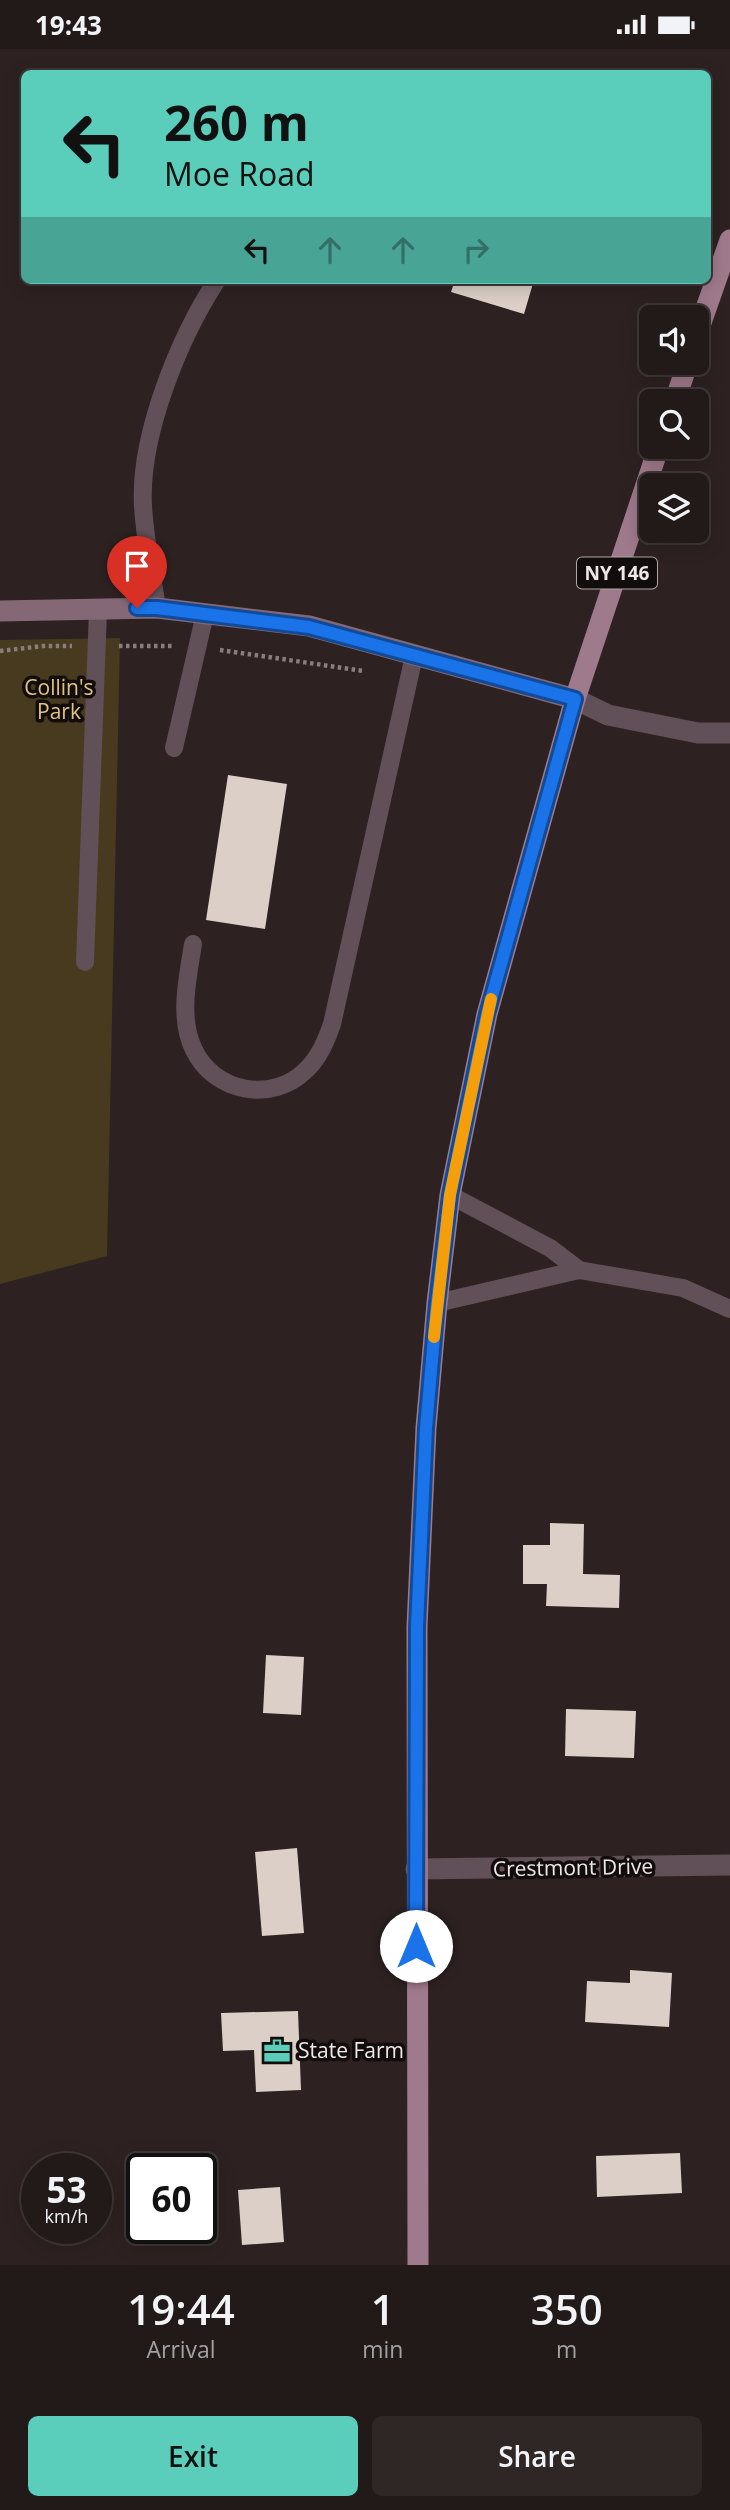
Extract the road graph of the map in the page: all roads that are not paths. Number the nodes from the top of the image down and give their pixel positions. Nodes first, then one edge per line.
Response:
1 (730, 240) edge
2 (214, 284) edge
3 (707, 305) edge
4 (655, 459) edge
5 (157, 608) junction
6 (98, 610) junction
7 (0, 611) edge
8 (205, 614) junction
9 (414, 656) junction
10 (575, 699) junction
11 (730, 733) edge
12 (174, 748) dead end
13 (193, 944) dead end
14 (85, 962) dead end
15 (450, 1195) junction
16 (579, 1270) junction
17 (437, 1303) junction
18 (730, 1309) edge
19 (730, 1865) edge
20 (416, 1869) junction
21 (418, 2265) edge

1 - 3 main road
2 - 5 lane
4 - 10 main road, NY 146
5 - 6 street
5 - 8 street
6 - 7 street
6 - 14 lane
8 - 9 street
8 - 12 lane
9 - 10 street
9 - 13 lane
10 - 11 street
10 - 15 main road, NY 146
15 - 16 lane
15 - 17 main road, NY 146
16 - 17 lane
16 - 18 lane
17 - 20 main road, NY 146
19 - 20 street, Crestmont Drive
20 - 21 main road, NY 146

